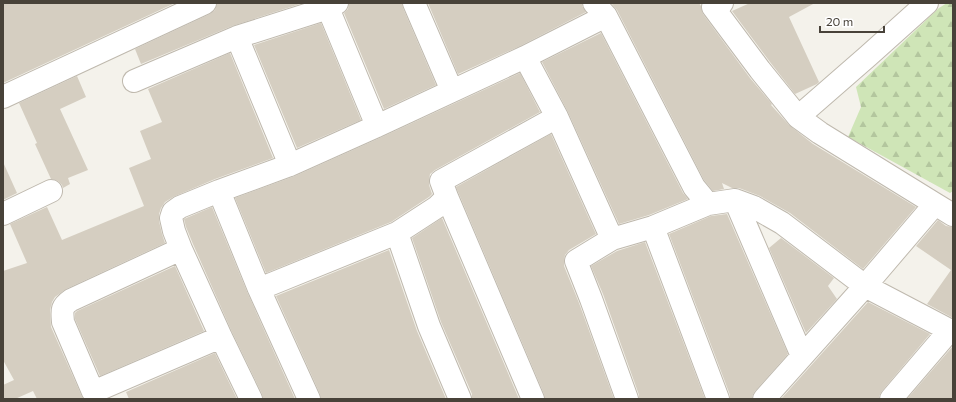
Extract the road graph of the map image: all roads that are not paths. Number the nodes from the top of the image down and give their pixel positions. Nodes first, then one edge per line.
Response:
1 (205, 3) edge
2 (414, 3) edge
3 (927, 3) edge
4 (715, 4) edge
5 (333, 6) edge
6 (600, 9) edge
7 (237, 37) junction
8 (524, 58) junction
9 (134, 81) dead end
10 (452, 91) junction
11 (3, 97) edge
12 (557, 117) junction
13 (798, 117) junction
14 (377, 126) junction
15 (290, 165) junction
16 (52, 191) dead end
17 (219, 191) junction
18 (447, 197) junction
19 (735, 200) junction
20 (708, 204) junction
21 (944, 210) edge
22 (3, 214) edge
23 (652, 227) junction
24 (397, 234) junction
25 (612, 240) junction
26 (181, 249) junction
27 (865, 286) junction
28 (259, 289) junction
29 (951, 331) edge
30 (221, 337) junction
31 (802, 356) junction
32 (94, 395) edge
33 (251, 399) edge
34 (309, 399) edge
35 (460, 399) edge
36 (533, 399) edge
37 (627, 399) edge
38 (718, 399) edge
39 (764, 399) edge
40 (891, 399) edge

1 - 11 street
2 - 10 street
3 - 13 street
4 - 13 street
5 - 7 street
5 - 14 street
6 - 8 street
6 - 20 street
7 - 9 street
7 - 15 street
8 - 10 street
8 - 12 street
10 - 14 street
12 - 18 street
12 - 25 street
13 - 21 street
14 - 15 street
15 - 17 street
16 - 22 street
17 - 26 street
17 - 28 street
18 - 24 street
18 - 36 street
19 - 20 street
19 - 27 street
19 - 31 street
20 - 23 street
21 - 27 street
23 - 25 street
23 - 38 street
24 - 28 street
24 - 35 street
25 - 37 street
26 - 30 street
26 - 32 street
27 - 29 street
27 - 31 street
28 - 34 street
29 - 40 street
30 - 32 street
30 - 33 street
31 - 39 street

